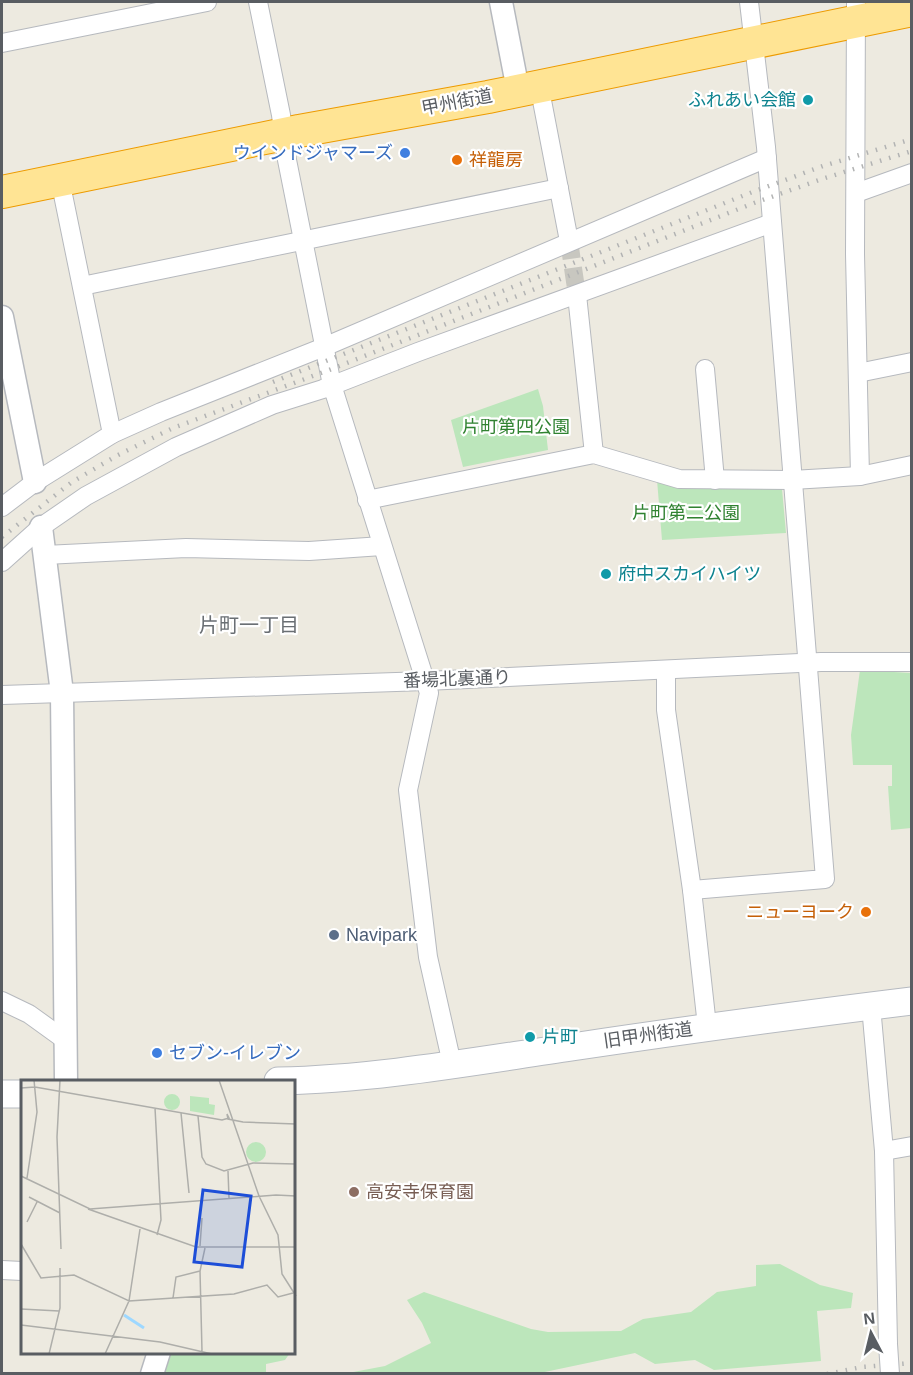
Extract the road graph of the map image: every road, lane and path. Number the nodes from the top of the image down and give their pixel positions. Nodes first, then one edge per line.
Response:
1 (207, 2) edge
2 (258, 2) edge
3 (501, 2) edge
4 (748, 2) edge
5 (912, 10) edge
6 (856, 11) edge
7 (755, 42) junction
8 (2, 43) edge
9 (528, 88) junction
10 (283, 135) junction
11 (767, 158) junction
12 (912, 173) edge
13 (60, 180) junction
14 (559, 189) junction
15 (2, 192) edge
16 (856, 193) junction
17 (772, 223) junction
18 (304, 241) junction
19 (569, 241) junction
20 (82, 286) junction
21 (577, 295) junction
22 (2, 317) edge
23 (324, 347) junction
24 (912, 362) edge
25 (705, 369) dead end
26 (858, 373) junction
27 (332, 385) junction
28 (8, 387) edge
29 (112, 434) junction
30 (594, 454) junction
31 (912, 465) edge
32 (860, 476) junction
33 (715, 480) junction
34 (792, 480) junction
35 (35, 482) junction
36 (368, 500) junction
37 (2, 507) edge
38 (41, 527) junction
39 (382, 546) junction
40 (45, 555) junction
41 (2, 562) edge
42 (912, 662) edge
43 (807, 663) junction
44 (666, 670) junction
45 (426, 681) junction
46 (62, 693) junction
47 (2, 695) edge
48 (692, 890) junction
49 (2, 1001) edge
50 (912, 1001) edge
51 (871, 1006) junction
52 (707, 1026) junction
53 (65, 1040) junction
54 (452, 1064) junction
55 (66, 1080) edge
56 (296, 1080) edge
57 (2, 1094) edge
58 (21, 1094) edge
59 (912, 1146) edge
60 (884, 1151) junction
61 (2, 1270) edge
62 (21, 1271) edge
63 (159, 1354) edge
64 (152, 1374) edge
65 (890, 1374) edge

1 - 8 street
2 - 10 street
3 - 9 street
4 - 7 street
5 - 6 highway, 甲州街道
6 - 7 highway, 甲州街道
6 - 16 street
7 - 9 highway, 甲州街道
7 - 11 street
9 - 10 highway, 甲州街道
9 - 14 street
10 - 13 highway, 甲州街道
10 - 18 street
11 - 17 street
11 - 19 street
12 - 16 street
13 - 15 highway, 甲州街道
13 - 20 street
14 - 18 street
14 - 19 street
16 - 26 street
17 - 21 street
17 - 34 street
18 - 20 street
18 - 23 street
19 - 23 street
20 - 29 street
21 - 27 street
21 - 30 street
22 - 28 street
23 - 27 street
23 - 29 street
24 - 26 street
25 - 33 street
26 - 32 street
27 - 36 street
27 - 38 street
28 - 35 street
29 - 35 street
30 - 33 street
30 - 36 street
31 - 32 street
32 - 34 street
33 - 34 street
34 - 43 street
35 - 37 street
36 - 39 street
38 - 40 street
38 - 41 street
39 - 40 street
39 - 45 street
40 - 46 street
42 - 43 street, 番場北裏通り
43 - 44 street, 番場北裏通り
43 - 48 street
44 - 45 street, 番場北裏通り
44 - 48 street
45 - 46 street, 番場北裏通り
45 - 54 street
46 - 47 street, 番場北裏通り
46 - 53 street
48 - 52 street
49 - 53 street
50 - 51 main road, 旧甲州街道
51 - 52 main road, 旧甲州街道
51 - 60 street
52 - 54 main road, 旧甲州街道
53 - 55 street
54 - 56 main road, 旧甲州街道
57 - 58 main road
59 - 60 street
60 - 65 street, bridge
61 - 62 street
63 - 64 street

